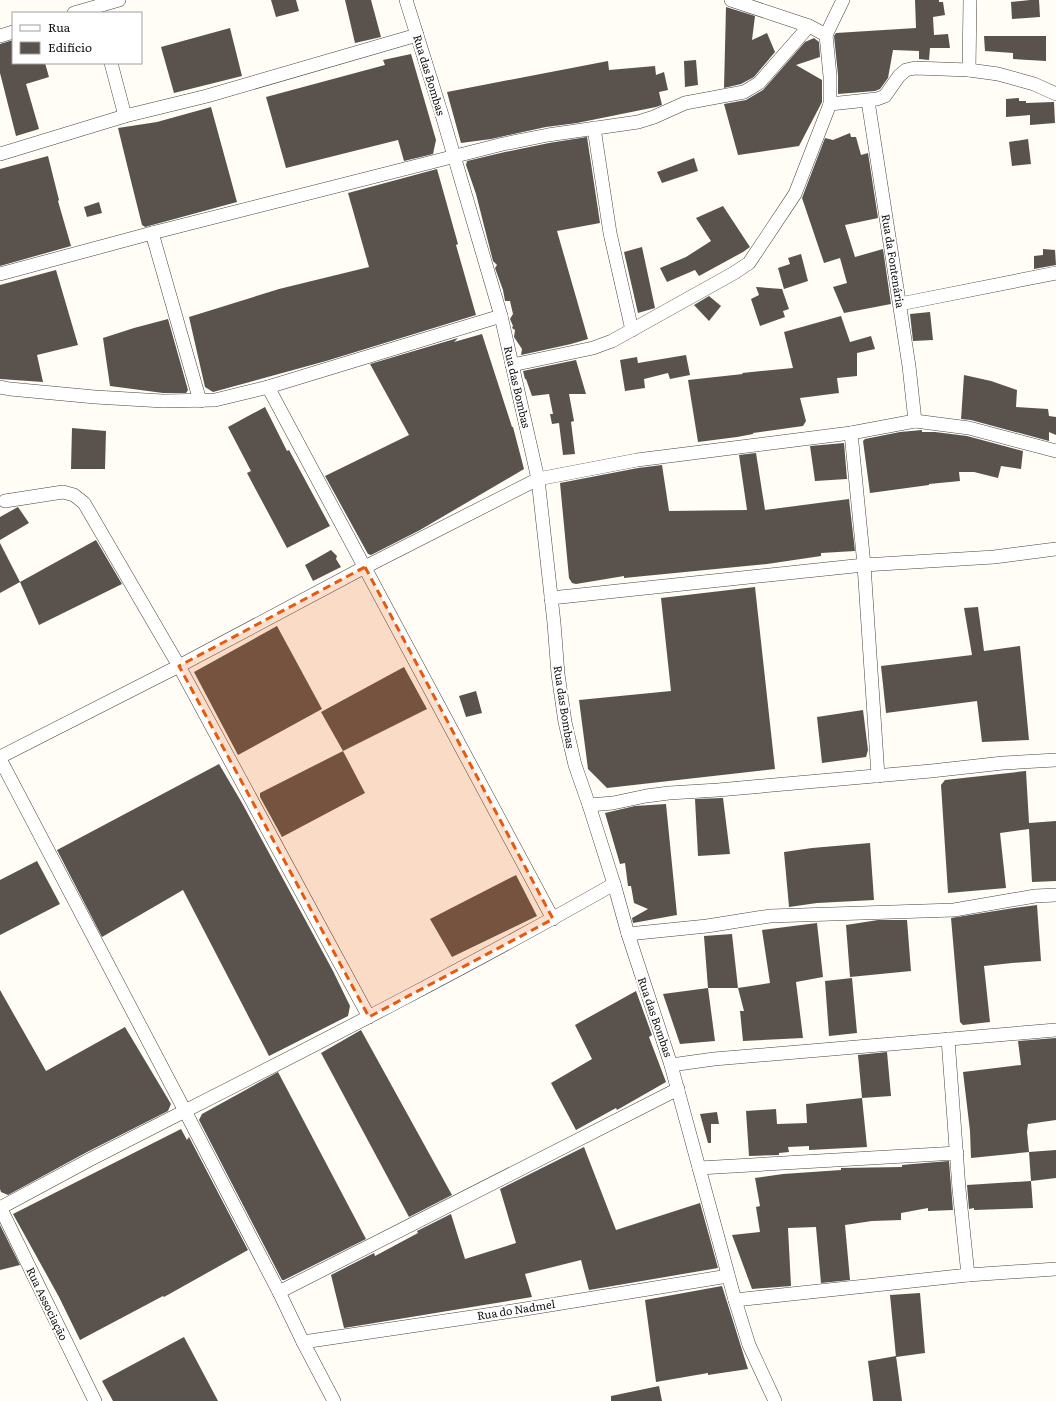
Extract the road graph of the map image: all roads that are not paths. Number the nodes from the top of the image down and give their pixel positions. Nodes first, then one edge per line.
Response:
1 (119, 0) edge
2 (406, 0) edge
3 (731, 0) edge
4 (843, 0) edge
5 (970, 0) edge
6 (97, 10) edge
7 (82, 12) edge
8 (809, 26) junction
9 (12, 32) edge
10 (417, 35) junction
11 (826, 35) junction
12 (0, 36) edge
13 (111, 64) edge
14 (970, 70) junction
15 (1056, 94) edge
16 (868, 101) junction
17 (830, 104) junction
18 (125, 116) junction
19 (594, 128) junction
20 (0, 154) edge
21 (454, 156) junction
22 (152, 233) junction
23 (1056, 273) edge
24 (0, 274) edge
25 (900, 304) junction
26 (501, 316) junction
27 (632, 330) junction
28 (512, 365) junction
29 (0, 387) edge
30 (268, 387) junction
31 (200, 401) junction
32 (915, 421) junction
33 (851, 433) junction
34 (1056, 451) edge
35 (538, 479) junction
36 (5, 500) dead end
37 (1056, 549) edge
38 (864, 565) junction
39 (365, 568) junction
40 (551, 598) junction
41 (180, 666) junction
42 (0, 758) edge
43 (1056, 760) edge
44 (878, 776) junction
45 (590, 804) junction
46 (614, 884) junction
47 (1056, 896) edge
48 (553, 919) junction
49 (628, 934) junction
50 (369, 1017) junction
51 (1056, 1030) edge
52 (948, 1039) junction
53 (671, 1064) junction
54 (678, 1089) junction
55 (185, 1111) junction
56 (957, 1153) junction
57 (699, 1168) junction
58 (0, 1208) edge
59 (1056, 1269) edge
60 (968, 1275) junction
61 (728, 1276) junction
62 (279, 1292) junction
63 (735, 1300) junction
64 (303, 1342) junction
65 (95, 1401) edge
66 (334, 1401) edge
67 (775, 1401) edge

1 - 6 street
2 - 10 street, Rua das Bombas
3 - 8 street
4 - 11 street
5 - 14 street
6 - 7 street
8 - 11 street
8 - 19 street
9 - 12 street
10 - 18 street
10 - 21 street, Rua das Bombas
11 - 17 street
13 - 18 street
14 - 15 street
14 - 16 street
16 - 17 street
16 - 25 street, Rua da Fontenária
17 - 27 street
18 - 20 street
19 - 21 street
19 - 27 street
21 - 22 street
21 - 26 street, Rua das Bombas
22 - 24 street
22 - 31 street
23 - 25 street
25 - 32 street, Rua da Fontenária
26 - 28 street, Rua das Bombas
26 - 30 street
27 - 28 street
28 - 35 street, Rua das Bombas
29 - 31 street
30 - 31 street
30 - 39 street
32 - 33 street
32 - 34 street
33 - 35 street
33 - 38 street
35 - 39 street
35 - 40 street, Rua das Bombas
36 - 41 street
37 - 38 street
38 - 40 street
38 - 44 street
39 - 41 street
39 - 48 street
40 - 45 street, Rua das Bombas
41 - 42 street
41 - 50 street
42 - 55 street
43 - 44 street
44 - 45 street
45 - 46 street, Rua das Bombas
46 - 48 street
46 - 49 street, Rua das Bombas
47 - 49 street
48 - 50 street
49 - 53 street, Rua das Bombas
50 - 55 street
51 - 52 street
52 - 53 street
52 - 56 street
53 - 54 street, Rua das Bombas
54 - 57 street, Rua das Bombas
54 - 62 street
55 - 58 street
55 - 62 street
56 - 57 street
56 - 60 street
57 - 61 street, Rua das Bombas
58 - 65 street, Rua Associação
59 - 60 street
60 - 63 street
61 - 63 street, Rua das Bombas
61 - 64 street, Rua do Nadmel
62 - 64 street
63 - 67 street, Rua das Bombas
64 - 66 street

